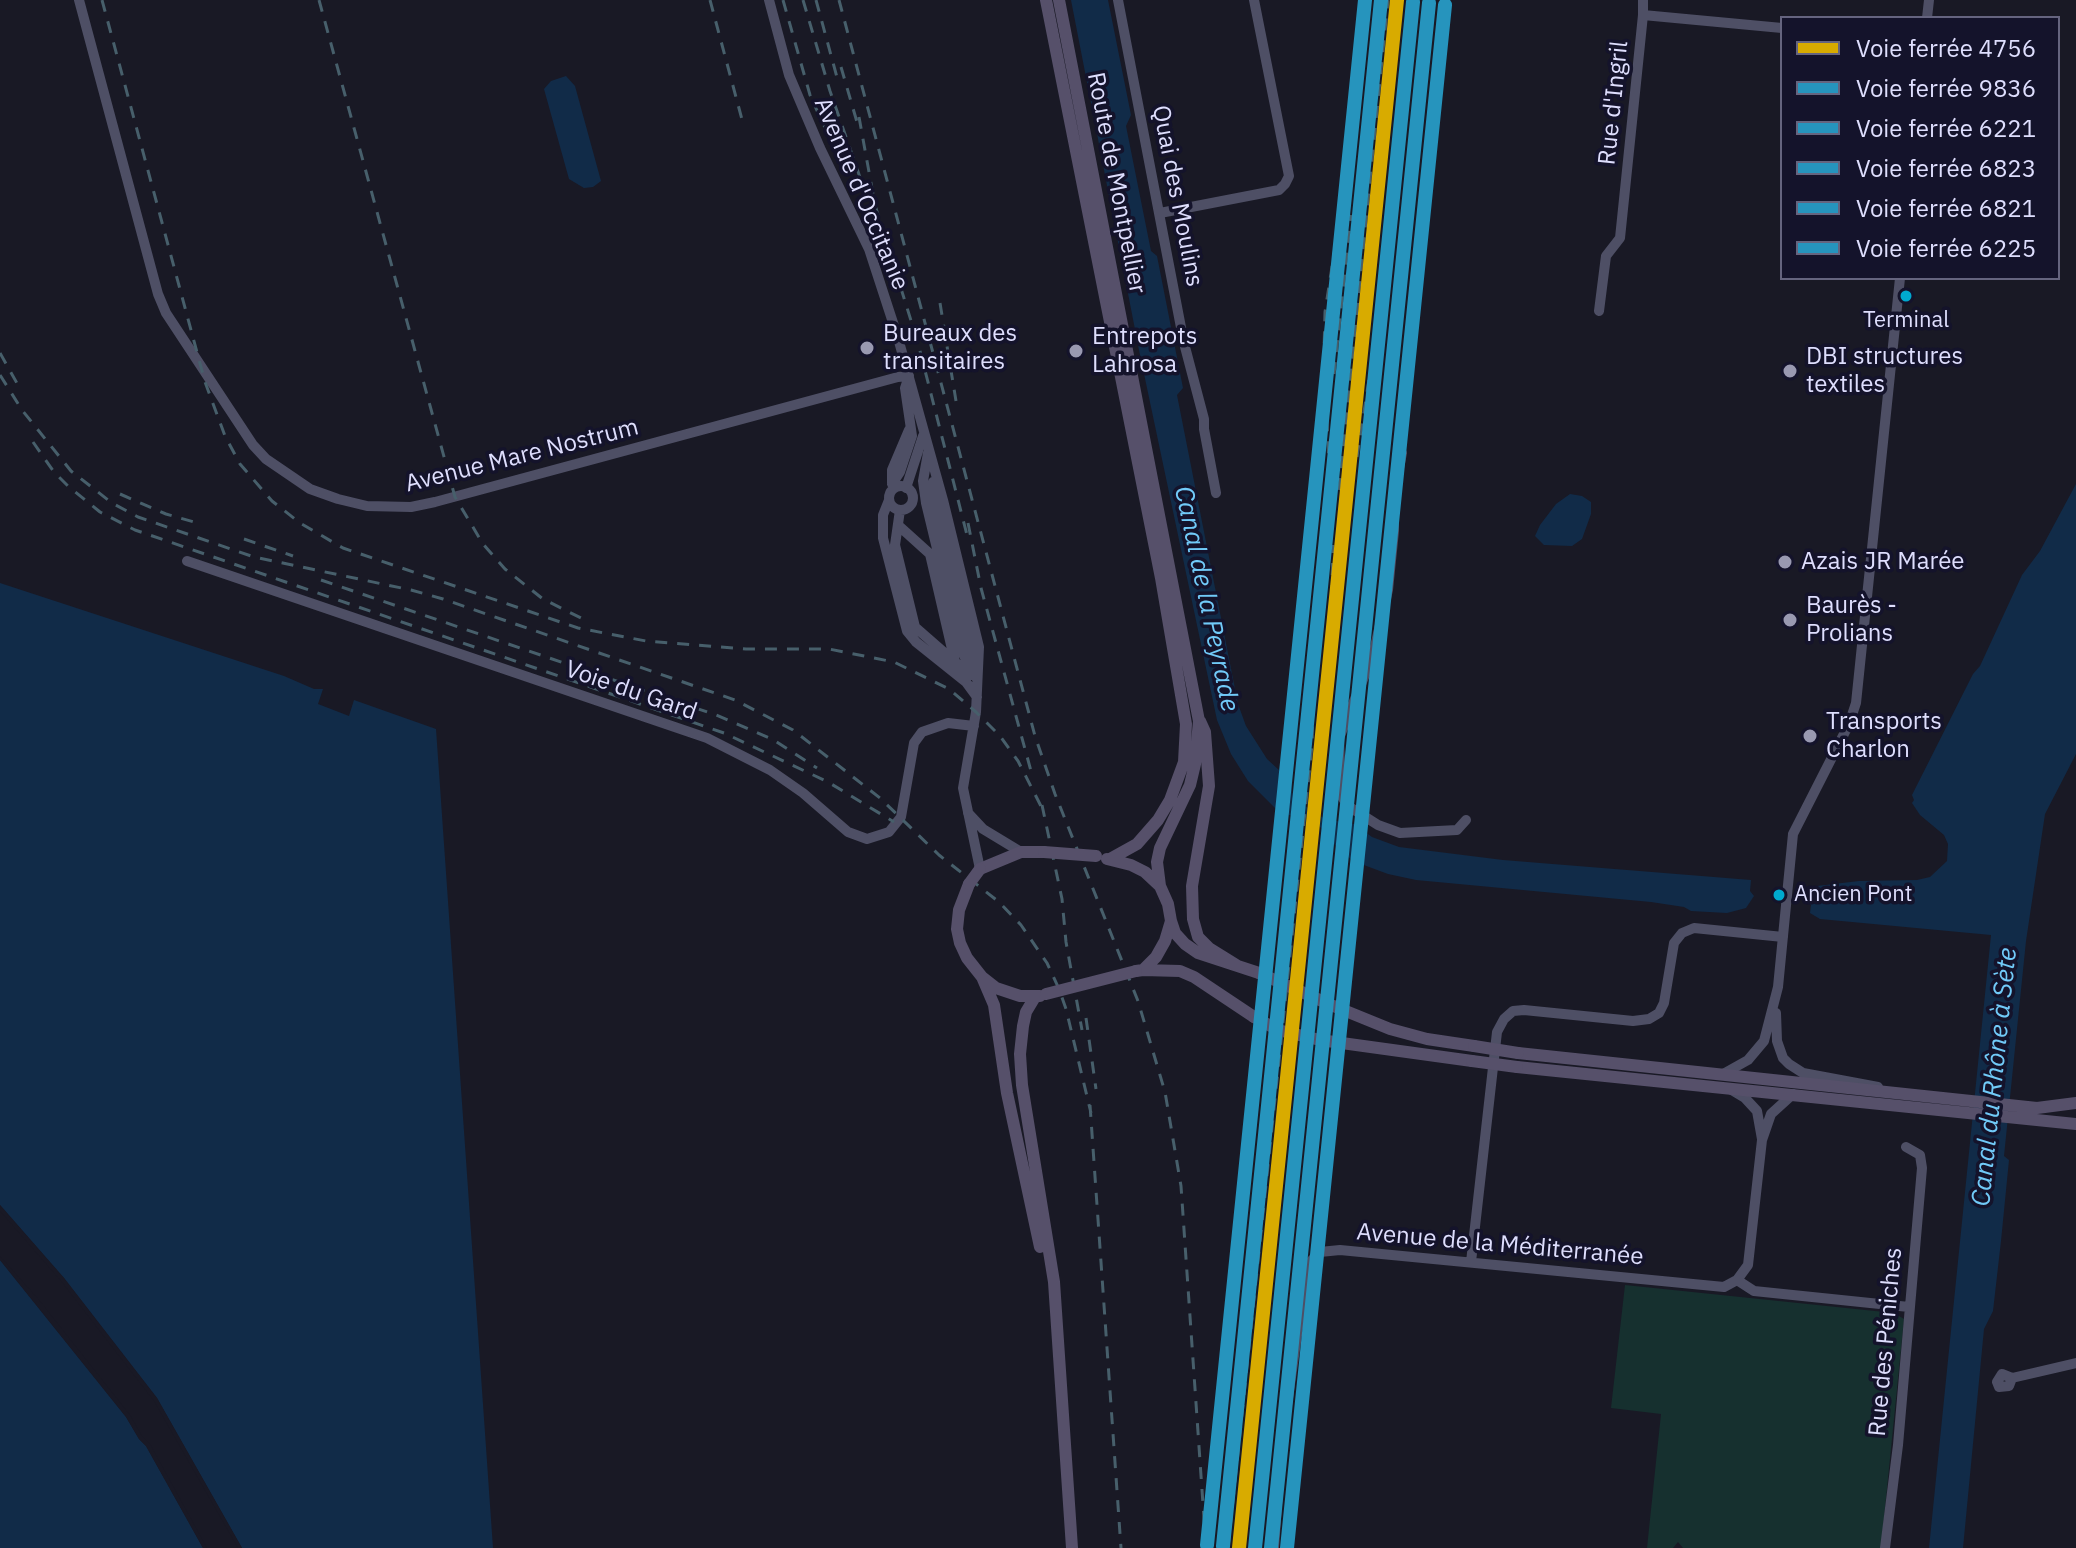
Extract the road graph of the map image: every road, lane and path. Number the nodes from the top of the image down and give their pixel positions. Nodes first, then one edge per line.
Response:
1 (79, 0) edge
2 (769, 0) edge
3 (1046, 0) edge
4 (1059, 0) edge
5 (1118, 0) edge
6 (1254, 0) edge
7 (1643, 0) edge
8 (1643, 15) junction
9 (1780, 28) edge
10 (1160, 213) junction
11 (1900, 280) edge
12 (1599, 311) dead end
13 (909, 376) junction
14 (925, 431) junction
15 (928, 450) junction
16 (1402, 453) dead end
17 (906, 488) junction
18 (891, 491) junction
19 (1216, 493) dead end
20 (900, 510) junction
21 (899, 526) junction
22 (187, 561) dead end
23 (955, 662) junction
24 (977, 679) junction
25 (977, 697) junction
26 (1199, 721) junction
27 (974, 726) junction
28 (967, 812) junction
29 (1466, 820) dead end
30 (1021, 852) junction
31 (1110, 859) junction
32 (980, 869) junction
33 (1160, 886) junction
34 (1171, 921) junction
35 (1783, 937) junction
36 (1238, 966) junction
37 (1140, 970) junction
38 (982, 977) junction
39 (1040, 996) junction
40 (1776, 999) junction
41 (1723, 1074) junction
42 (1728, 1088) junction
43 (1888, 1090) junction
44 (1794, 1094) junction
45 (2076, 1103) edge
46 (1960, 1107) junction
47 (2036, 1114) junction
48 (2076, 1124) edge
49 (1762, 1140) junction
50 (1906, 1147) dead end
51 (1471, 1262) junction
52 (1737, 1280) junction
53 (1909, 1307) junction
54 (1056, 1321) junction
55 (2076, 1363) edge
56 (2012, 1378) dead end
57 (1072, 1548) edge
58 (1274, 1548) edge
59 (1885, 1548) edge

1 - 13 street, Avenue Mare Nostrum
2 - 13 street, Avenue d'Occitanie
3 - 31 main road, Route de Montpellier
4 - 26 main road, Route de Montpellier
5 - 10 street, Quai des Moulins
6 - 10 street
7 - 8 street
8 - 9 street, Rue d'Ingril
8 - 12 street, Rue d'Ingril
10 - 19 street, Quai des Moulins
11 - 35 street
13 - 14 street, Avenue d'Occitanie
13 - 18 street
14 - 15 street, Avenue d'Occitanie
14 - 17 street
15 - 24 street, Avenue d'Occitanie
15 - 24 street, Avenue d'Occitanie
16 - 29 street
17 - 18 street
17 - 20 street
18 - 20 street
18 - 25 street
20 - 21 street
21 - 23 street
21 - 23 street
22 - 27 street, Voie du Gard
23 - 24 street
24 - 25 street, Avenue d'Occitanie
25 - 27 street, Avenue d'Occitanie
26 - 33 main road, Route de Montpellier
26 - 36 main road
27 - 28 street, Avenue d'Occitanie
28 - 30 street
28 - 32 street, Avenue d'Occitanie
30 - 31 main road, bridge
30 - 32 main road
31 - 33 main road
32 - 38 main road, bridge
33 - 34 main road
34 - 36 main road
34 - 37 main road
35 - 40 street
35 - 51 street
36 - 41 main road, bridge
37 - 39 main road, bridge
37 - 42 main road, bridge
38 - 39 main road
38 - 54 main road
39 - 54 main road
40 - 41 street
40 - 43 street
41 - 43 main road
42 - 44 main road
42 - 49 street
43 - 46 main road
44 - 46 main road
44 - 49 street
45 - 47 main road
46 - 47 main road
47 - 48 main road
49 - 52 street
50 - 53 street, Rue des Péniches
51 - 52 street, Avenue de la Méditerranée
51 - 58 street, Avenue de la Méditerranée
52 - 53 street
53 - 59 street, Rue des Péniches
54 - 57 main road
55 - 56 street

